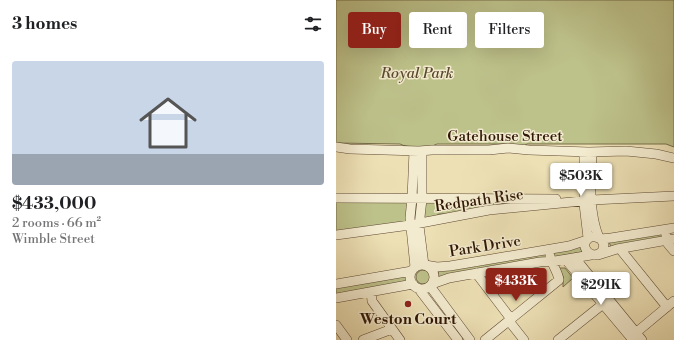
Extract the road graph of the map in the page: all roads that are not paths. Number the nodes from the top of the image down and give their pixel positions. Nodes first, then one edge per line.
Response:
1 (336, 147) edge
2 (418, 151) junction
3 (588, 152) junction
4 (674, 158) edge
5 (674, 196) edge
6 (336, 198) edge
7 (417, 198) junction
8 (587, 200) junction
9 (415, 224) junction
10 (671, 233) edge
11 (336, 235) edge
12 (600, 238) junction
13 (587, 239) junction
14 (549, 249) junction
15 (620, 249) junction
16 (674, 251) edge
17 (595, 255) junction
18 (571, 259) junction
19 (551, 262) junction
20 (419, 267) junction
21 (476, 273) junction
22 (336, 284) edge
23 (431, 285) junction
24 (416, 286) junction
25 (371, 292) junction
26 (336, 298) edge
27 (606, 301) junction
28 (670, 304) edge
29 (510, 320) junction
30 (336, 325) edge
31 (392, 329) junction
32 (457, 337) edge
33 (634, 338) edge
34 (347, 340) edge
35 (363, 340) edge
36 (400, 340) edge
37 (470, 340) edge
38 (485, 340) edge
39 (524, 340) edge
40 (558, 340) edge

1 - 2 street, Gatehouse Street
2 - 3 street, Gatehouse Street
2 - 7 street
3 - 4 street, Gatehouse Street
3 - 8 street
5 - 8 street, Redpath Rise
6 - 7 street, Redpath Rise
7 - 8 street, Redpath Rise
7 - 9 street
8 - 9 street, Redpath Rise
8 - 12 street
8 - 13 street
9 - 11 street, Redpath Rise
9 - 20 street
10 - 12 street
10 - 15 street, Park Drive
10 - 16 street
12 - 13 street
12 - 17 street
13 - 14 street, Park Drive
13 - 17 street
14 - 19 street
14 - 20 street, Park Drive
15 - 17 street, Park Drive
15 - 28 street
17 - 18 street, Park Drive
18 - 19 street, Park Drive
18 - 27 street
19 - 21 street, Park Drive
19 - 29 street
20 - 22 street, Park Drive
20 - 23 street
20 - 24 street
21 - 23 street, Park Drive
21 - 29 street
23 - 24 street
23 - 32 street
24 - 25 street
24 - 32 street
25 - 26 street
25 - 31 street
27 - 33 street
27 - 40 street
28 - 33 street
29 - 38 street
29 - 39 street
30 - 34 street
31 - 35 street
31 - 36 street
32 - 37 street

